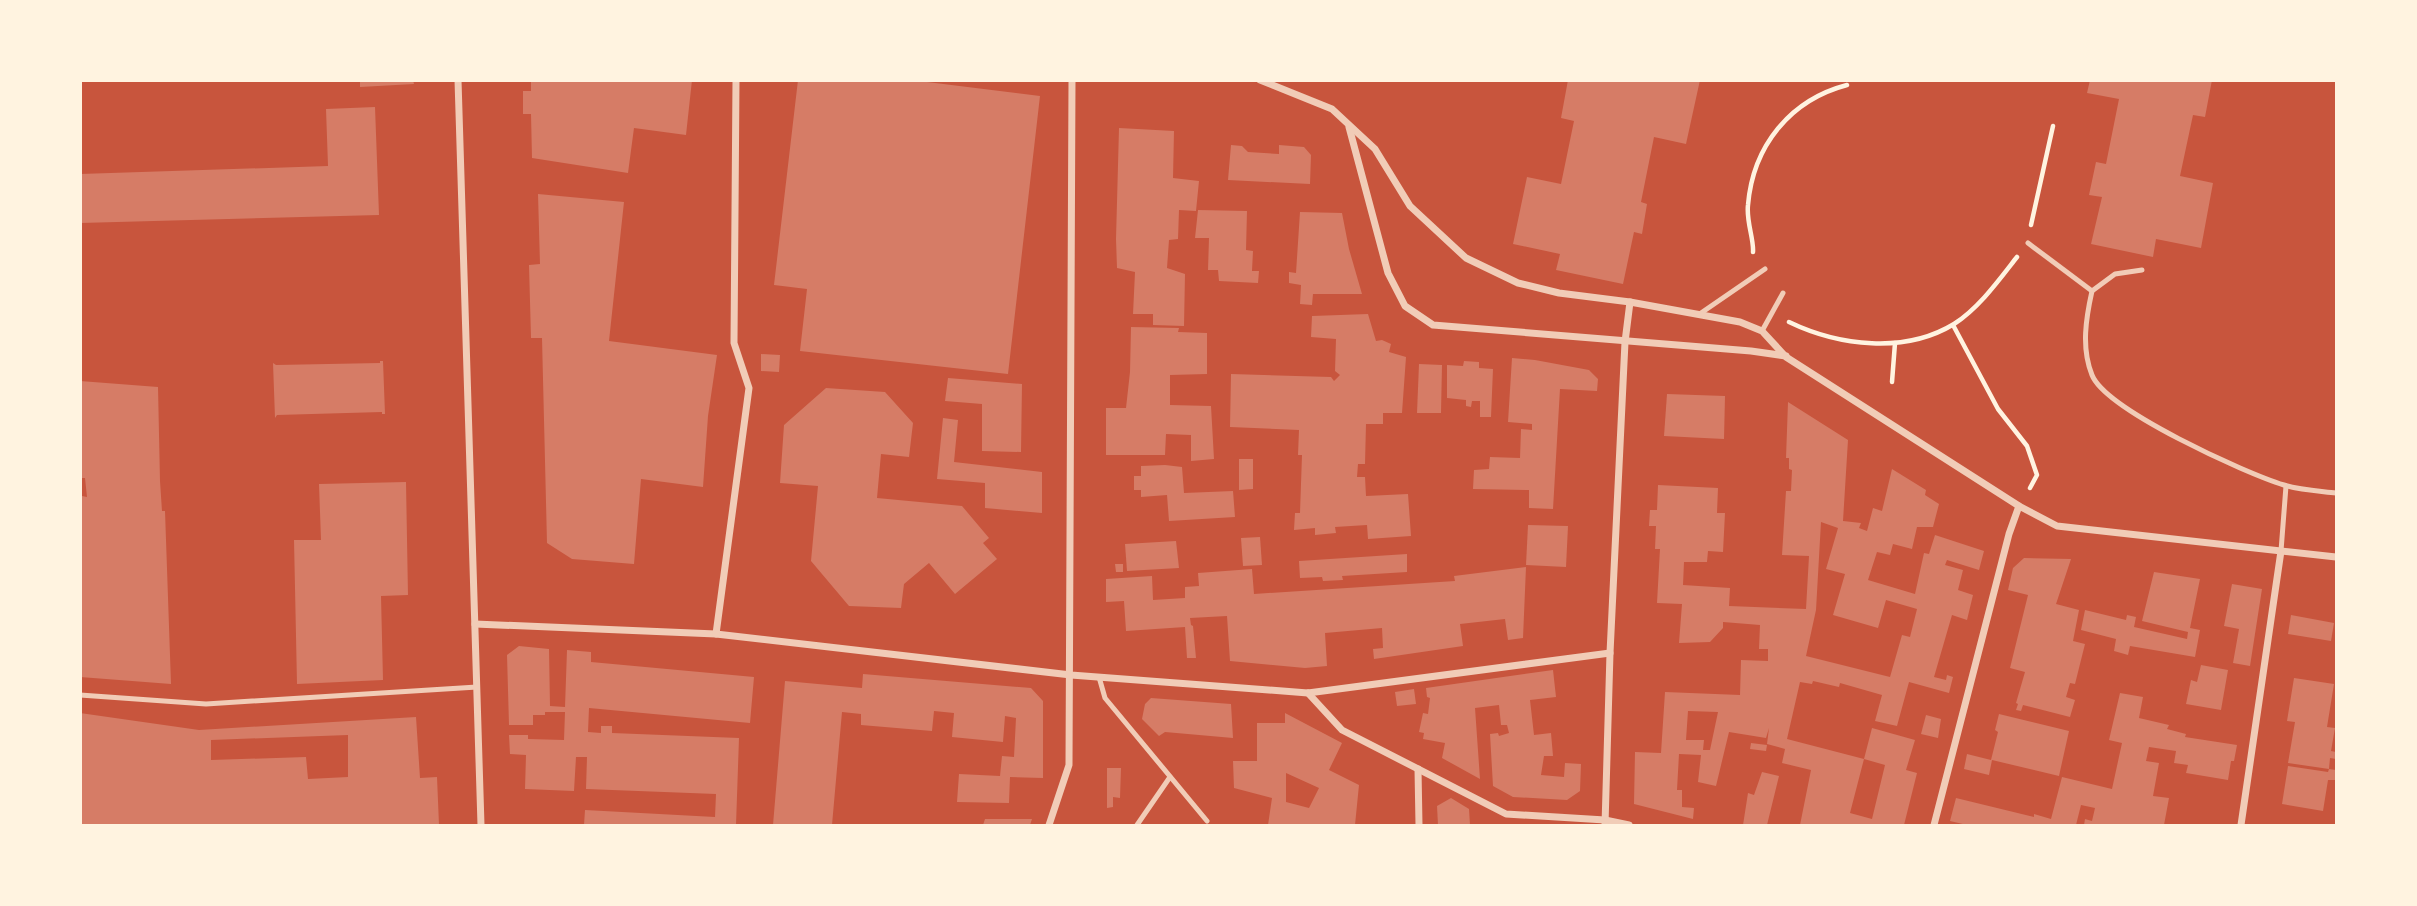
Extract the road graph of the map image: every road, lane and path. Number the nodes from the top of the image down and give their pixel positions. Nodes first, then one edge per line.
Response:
1 (458, 80) edge
2 (736, 80) edge
3 (1072, 80) edge
4 (1260, 80) edge
5 (1275, 82) edge
6 (1847, 85) dead end
7 (1348, 125) junction
8 (2053, 126) dead end
9 (2028, 243) junction
10 (1755, 250) dead end
11 (1765, 269) dead end
12 (2142, 270) dead end
13 (2092, 291) junction
14 (1783, 293) dead end
15 (1630, 302) junction
16 (1701, 313) junction
17 (1953, 325) junction
18 (1762, 331) junction
19 (1849, 341) dead end
20 (1625, 342) junction
21 (1895, 342) junction
22 (1786, 357) junction
23 (1892, 382) dead end
24 (2286, 486) junction
25 (2336, 493) edge
26 (2020, 506) junction
27 (2281, 551) junction
28 (2336, 557) edge
29 (475, 624) junction
30 (716, 634) junction
31 (1611, 653) junction
32 (1071, 675) junction
33 (1099, 677) junction
34 (477, 687) junction
35 (1308, 693) junction
36 (80, 695) edge
37 (1418, 769) junction
38 (1170, 777) junction
39 (1207, 821) dead end
40 (1605, 823) edge
41 (481, 825) edge
42 (1049, 825) edge
43 (1137, 825) edge
44 (1419, 825) edge
45 (1629, 825) edge
46 (1934, 825) edge
47 (2241, 825) edge

1 - 29 street
2 - 30 street
3 - 32 street
4 - 5 street
5 - 7 street
6 - 10 path
7 - 15 street
7 - 20 street
8 - 9 path
9 - 13 lane
9 - 17 path
11 - 16 lane
12 - 13 lane
13 - 24 lane
14 - 18 lane
15 - 16 street
15 - 20 street
16 - 18 street
17 - 21 path
17 - 26 path
18 - 22 street
19 - 21 path
20 - 22 street
20 - 31 street
21 - 23 path
22 - 26 street
24 - 25 lane
24 - 27 lane
26 - 27 street
26 - 46 street
27 - 28 street
27 - 47 street
29 - 30 street
29 - 34 street
30 - 32 street
31 - 35 street
31 - 40 street
32 - 33 street
32 - 42 street
33 - 35 street
33 - 38 lane
34 - 36 lane
34 - 41 street
35 - 37 street
37 - 40 street
37 - 44 street
38 - 39 lane
38 - 43 lane
40 - 45 street

